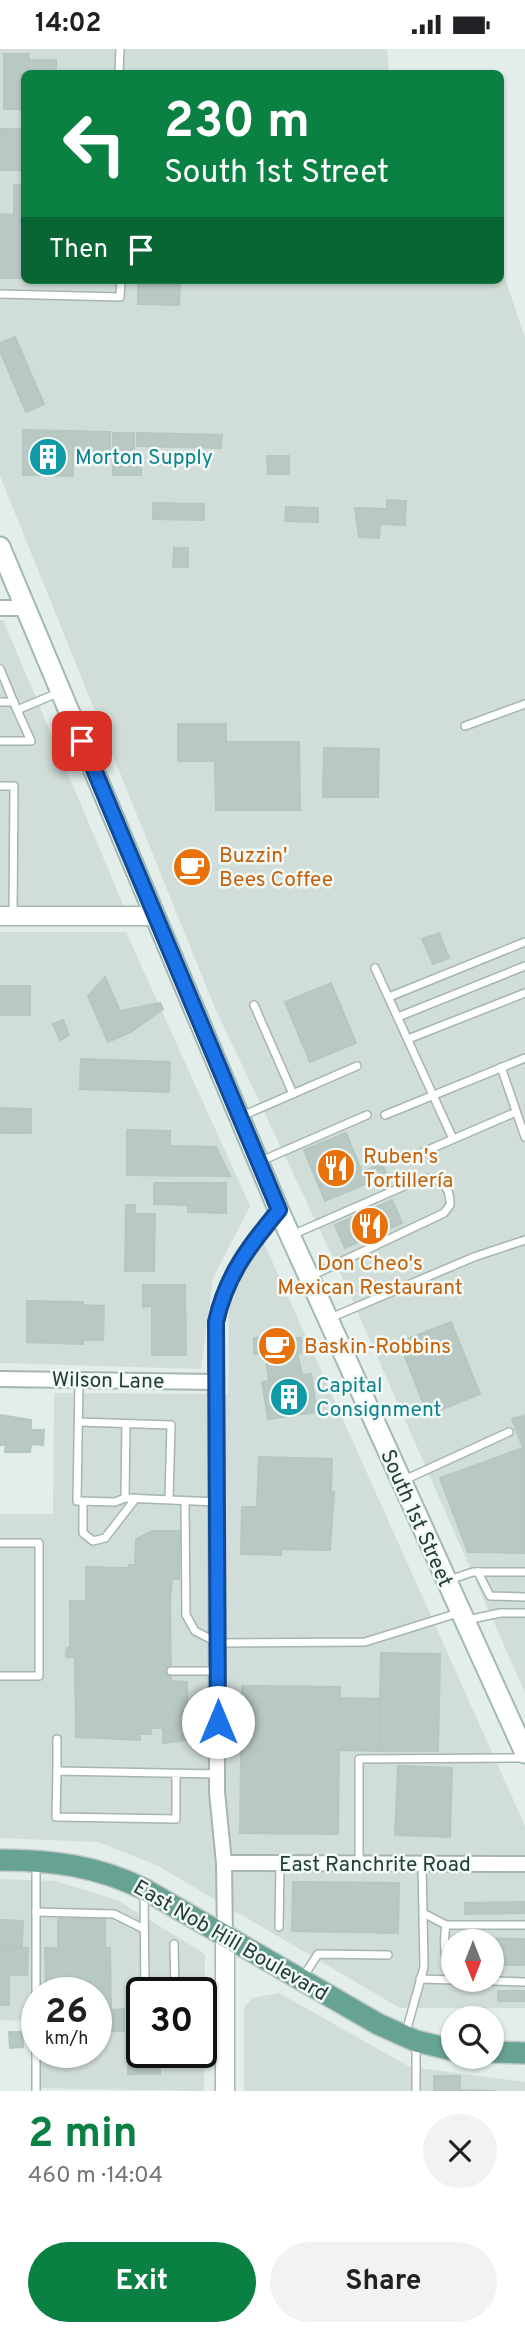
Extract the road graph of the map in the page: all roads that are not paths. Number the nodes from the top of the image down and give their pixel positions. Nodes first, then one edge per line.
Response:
1 (120, 49) edge
2 (118, 70) edge
3 (121, 284) edge
4 (0, 294) edge
5 (0, 547) edge
6 (0, 607) edge
7 (26, 607) junction
8 (0, 670) edge
9 (61, 691) junction
10 (0, 702) edge
11 (525, 704) edge
12 (16, 706) junction
13 (465, 726) dead end
14 (0, 741) edge
15 (0, 786) edge
16 (6, 916) edge
17 (154, 916) junction
18 (525, 943) edge
19 (525, 966) edge
20 (375, 968) dead end
21 (525, 993) edge
22 (389, 997) junction
23 (254, 1005) dead end
24 (398, 1017) junction
25 (408, 1039) junction
26 (525, 1058) edge
27 (357, 1066) dead end
28 (501, 1067) junction
29 (293, 1094) junction
30 (434, 1095) junction
31 (516, 1112) junction
32 (367, 1115) dead end
33 (385, 1115) dead end
34 (239, 1117) junction
35 (525, 1137) edge
36 (453, 1139) junction
37 (407, 1159) dead end
38 (258, 1162) junction
39 (279, 1210) junction
40 (290, 1236) junction
41 (525, 1240) edge
42 (308, 1277) junction
43 (328, 1319) junction
44 (0, 1379) edge
45 (79, 1380) junction
46 (216, 1382) junction
47 (79, 1422) junction
48 (125, 1424) junction
49 (509, 1432) dead end
50 (400, 1482) junction
51 (125, 1498) junction
52 (136, 1498) junction
53 (169, 1499) junction
54 (83, 1501) junction
55 (185, 1502) junction
56 (217, 1502) junction
57 (0, 1543) edge
58 (478, 1572) junction
59 (525, 1572) edge
60 (445, 1582) junction
61 (525, 1597) edge
62 (525, 1613) edge
63 (461, 1617) junction
64 (218, 1643) junction
65 (171, 1671) dead end
66 (218, 1671) junction
67 (0, 1676) edge
68 (57, 1739) dead end
69 (524, 1749) edge
70 (57, 1771) junction
71 (176, 1774) junction
72 (218, 1774) junction
73 (0, 1860) edge
74 (36, 1860) junction
75 (224, 1863) junction
76 (280, 1864) junction
77 (359, 1864) junction
78 (422, 1864) junction
79 (525, 1864) edge
80 (144, 1889) junction
81 (36, 1912) junction
82 (423, 1913) junction
83 (446, 1925) junction
84 (525, 1925) edge
85 (279, 1927) dead end
86 (144, 1929) junction
87 (446, 1929) edge
88 (225, 1938) junction
89 (174, 1944) dead end
90 (388, 1955) dead end
91 (145, 1977) edge
92 (175, 1977) edge
93 (420, 1979) junction
94 (441, 1979) edge
95 (301, 1981) junction
96 (504, 1981) edge
97 (525, 1982) edge
98 (217, 2011) edge
99 (225, 2011) junction
100 (411, 2039) junction
101 (441, 2047) edge
102 (504, 2052) edge
103 (525, 2053) edge
104 (36, 2091) edge
105 (225, 2091) edge
106 (416, 2091) edge

1 - 2 lane
3 - 4 lane
5 - 7 main road, South 1st Street
6 - 7 street
7 - 9 main road, South 1st Street
8 - 12 lane
9 - 12 lane
9 - 17 main road, South 1st Street
10 - 12 lane
11 - 13 lane
12 - 14 lane
15 - 16 lane
16 - 17 street
17 - 34 main road, South 1st Street
18 - 22 lane
19 - 24 lane
20 - 22 lane
21 - 25 lane
22 - 24 lane
23 - 29 lane
24 - 25 lane
25 - 30 lane
26 - 28 lane
27 - 29 lane
28 - 30 lane
28 - 31 lane
29 - 34 lane
30 - 33 lane
30 - 36 lane
31 - 35 lane
31 - 36 lane
32 - 38 lane
34 - 38 main road, South 1st Street
36 - 37 lane
38 - 39 main road, South 1st Street
39 - 40 main road, South 1st Street
39 - 46 street
40 - 42 main road, South 1st Street
40 - 42 lane
41 - 43 lane
42 - 43 main road, South 1st Street
43 - 50 main road, South 1st Street
44 - 45 street, Wilson Lane
45 - 46 street, Wilson Lane
45 - 47 lane
46 - 56 street
47 - 48 lane
47 - 54 lane
48 - 51 lane
48 - 53 lane
49 - 50 lane
50 - 60 main road, South 1st Street
51 - 52 lane
51 - 54 lane
52 - 53 lane
52 - 54 lane
53 - 55 lane
55 - 56 lane
55 - 64 lane
56 - 64 street
57 - 67 lane
58 - 59 lane
58 - 60 lane
58 - 61 lane
60 - 63 main road, South 1st Street
62 - 63 lane
63 - 64 lane
63 - 69 main road, South 1st Street
64 - 66 street
65 - 66 lane
66 - 72 street
68 - 70 lane
69 - 77 lane
70 - 71 lane
70 - 71 lane
71 - 72 lane
72 - 75 street
73 - 74 main road, East Nob Hill Boulevard
74 - 80 main road, East Nob Hill Boulevard
74 - 81 lane
75 - 76 street, East Ranchrite Road
75 - 88 street
76 - 77 street, East Ranchrite Road
76 - 85 lane
77 - 78 street, East Ranchrite Road
78 - 79 street, East Ranchrite Road
78 - 82 lane
80 - 86 lane
80 - 88 main road, East Nob Hill Boulevard
81 - 86 lane
81 - 104 lane
82 - 83 lane
82 - 93 lane
83 - 84 lane
83 - 87 lane
86 - 91 lane
88 - 95 main road, East Nob Hill Boulevard
88 - 99 street
89 - 92 lane
90 - 95 lane
93 - 94 lane
93 - 100 lane
95 - 100 main road, East Nob Hill Boulevard
96 - 97 lane
98 - 99 lane
99 - 105 street
100 - 101 main road, East Nob Hill Boulevard
100 - 106 lane
102 - 103 main road

